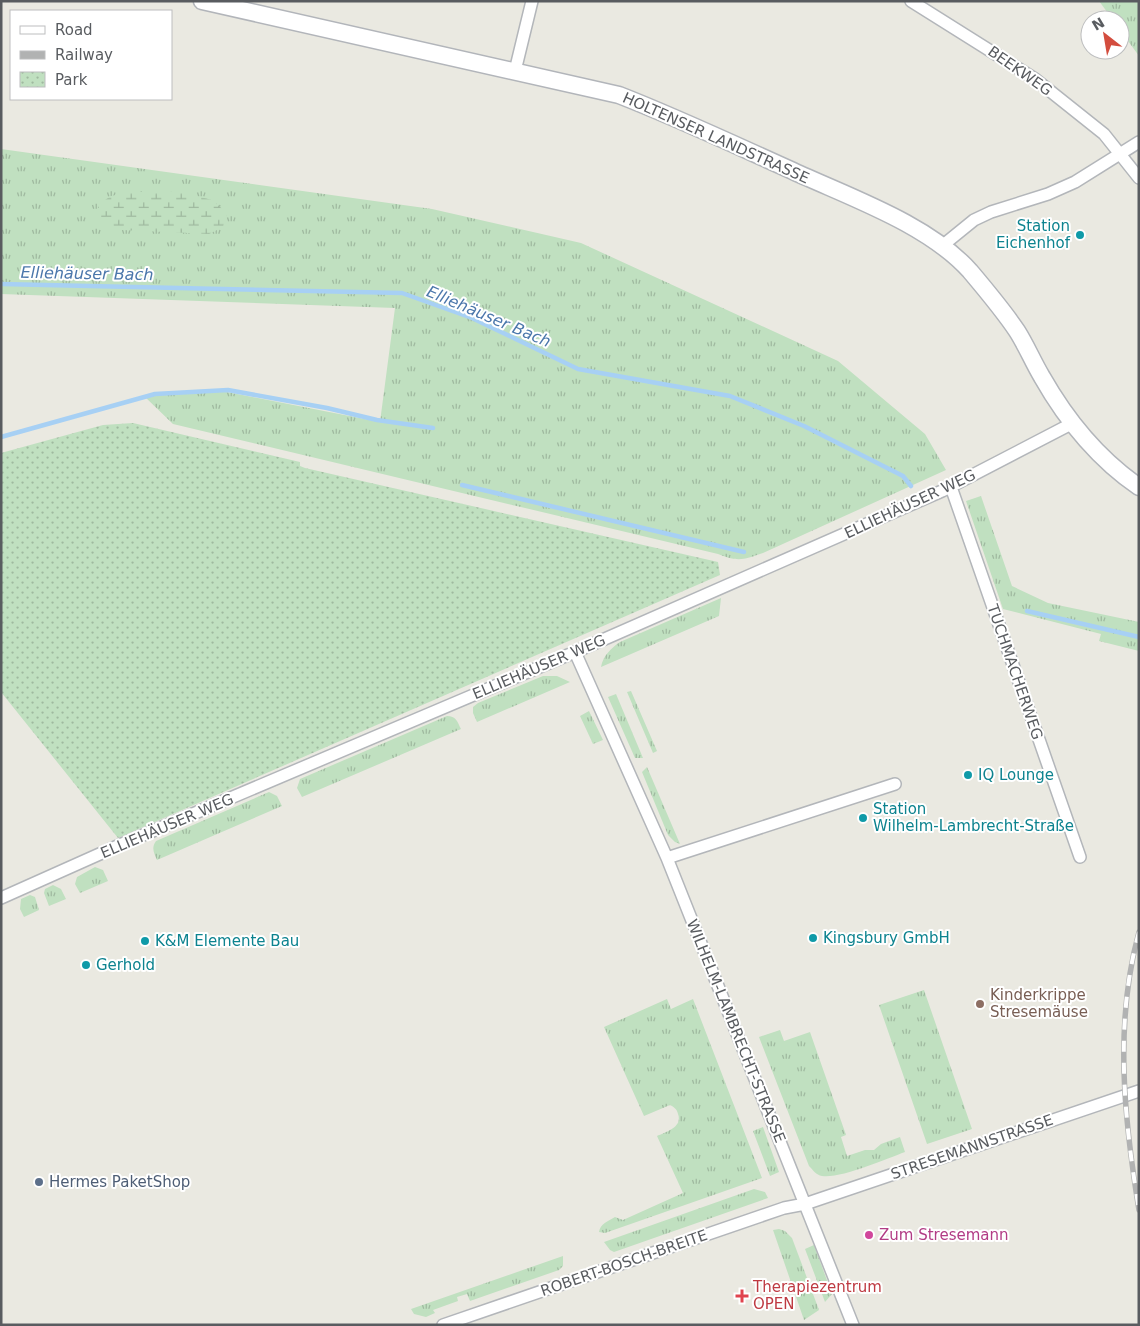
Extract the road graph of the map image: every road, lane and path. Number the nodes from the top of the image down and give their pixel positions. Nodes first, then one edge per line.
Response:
1 (202, 1) edge
2 (532, 1) edge
3 (911, 1) edge
4 (250, 7) edge
5 (515, 71) junction
6 (1139, 142) edge
7 (1119, 154) junction
8 (1139, 178) edge
9 (942, 246) junction
10 (1071, 424) junction
11 (951, 486) junction
12 (1139, 487) edge
13 (575, 652) junction
14 (894, 784) dead end
15 (1080, 857) dead end
16 (667, 858) junction
17 (1, 898) edge
18 (1139, 1091) edge
19 (805, 1204) junction
20 (443, 1325) edge
21 (852, 1325) edge

1 - 4 street, HOLTENSER LANDSTRASSE
2 - 5 street
3 - 7 street, BEEKWEG
4 - 5 street, HOLTENSER LANDSTRASSE
5 - 9 street, HOLTENSER LANDSTRASSE
6 - 7 street
7 - 8 street, BEEKWEG
7 - 9 street
9 - 10 street, HOLTENSER LANDSTRASSE
10 - 11 street, ELLIEHÄUSER WEG
10 - 12 street, HOLTENSER LANDSTRASSE
11 - 13 street, ELLIEHÄUSER WEG
11 - 15 street, TUCHMACHERWEG
13 - 16 street, WILHELM-LAMBRECHT-STRASSE
13 - 17 street, ELLIEHÄUSER WEG
14 - 16 street
16 - 19 street, WILHELM-LAMBRECHT-STRASSE
18 - 19 street, STRESEMANNSTRASSE
19 - 20 street, ROBERT-BOSCH-BREITE
19 - 21 street, WILHELM-LAMBRECHT-STRASSE

